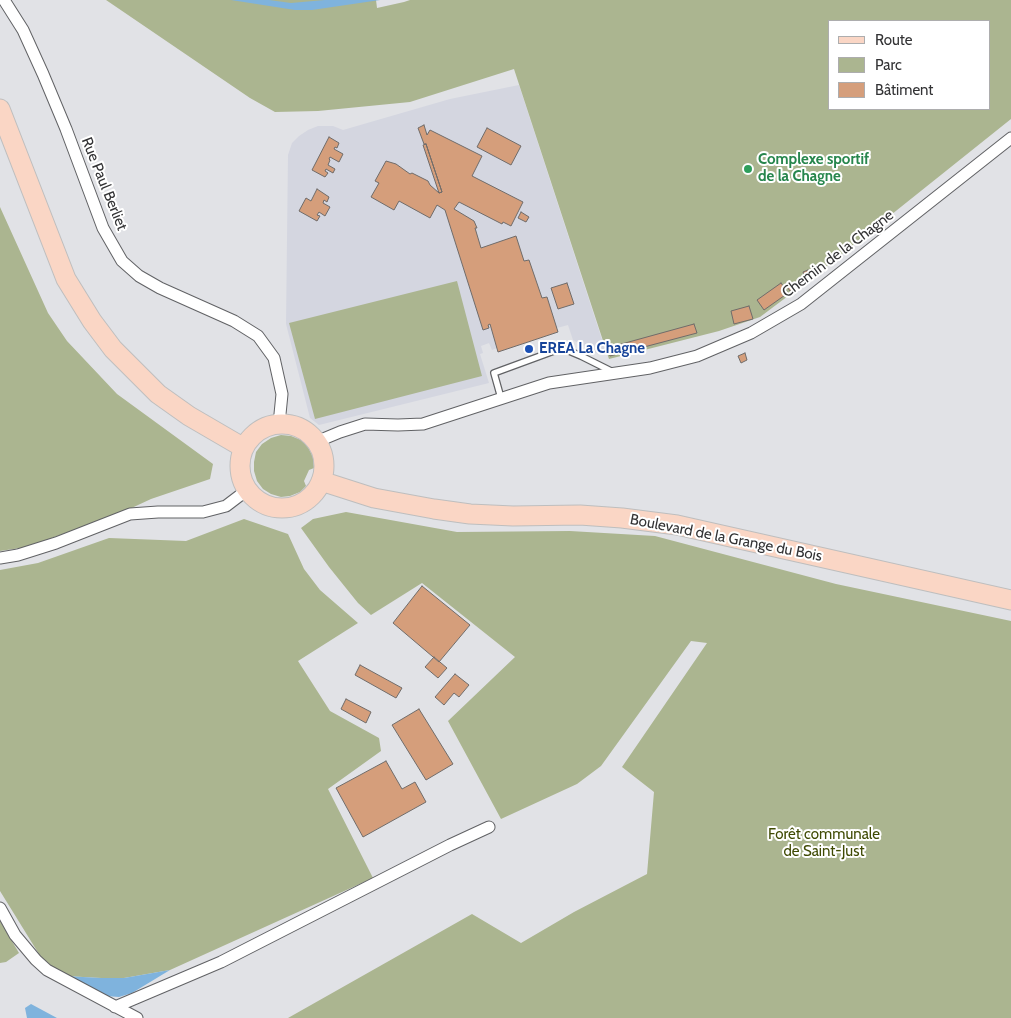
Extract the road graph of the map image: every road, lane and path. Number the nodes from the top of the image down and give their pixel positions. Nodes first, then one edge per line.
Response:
1 (4, 0) edge
2 (0, 109) edge
3 (1011, 138) edge
4 (614, 373) junction
5 (501, 398) junction
6 (279, 424) junction
7 (316, 442) junction
8 (244, 448) junction
9 (321, 481) junction
10 (247, 490) junction
11 (0, 558) edge
12 (1011, 600) edge
13 (488, 827) dead end
14 (0, 908) edge
15 (115, 1007) junction
16 (137, 1018) edge

1 - 6 street, Rue Paul Berliet
2 - 8 main road
3 - 4 street, Chemin de la Chagne
4 - 5 street, Chemin de la Chagne
4 - 5 lane
5 - 7 street, Chemin de la Chagne
6 - 7 main road
6 - 8 main road
7 - 9 main road
8 - 10 main road
9 - 10 main road
9 - 12 main road, Boulevard de la Grange du Bois
10 - 11 street
13 - 15 street
14 - 15 street
15 - 16 street

